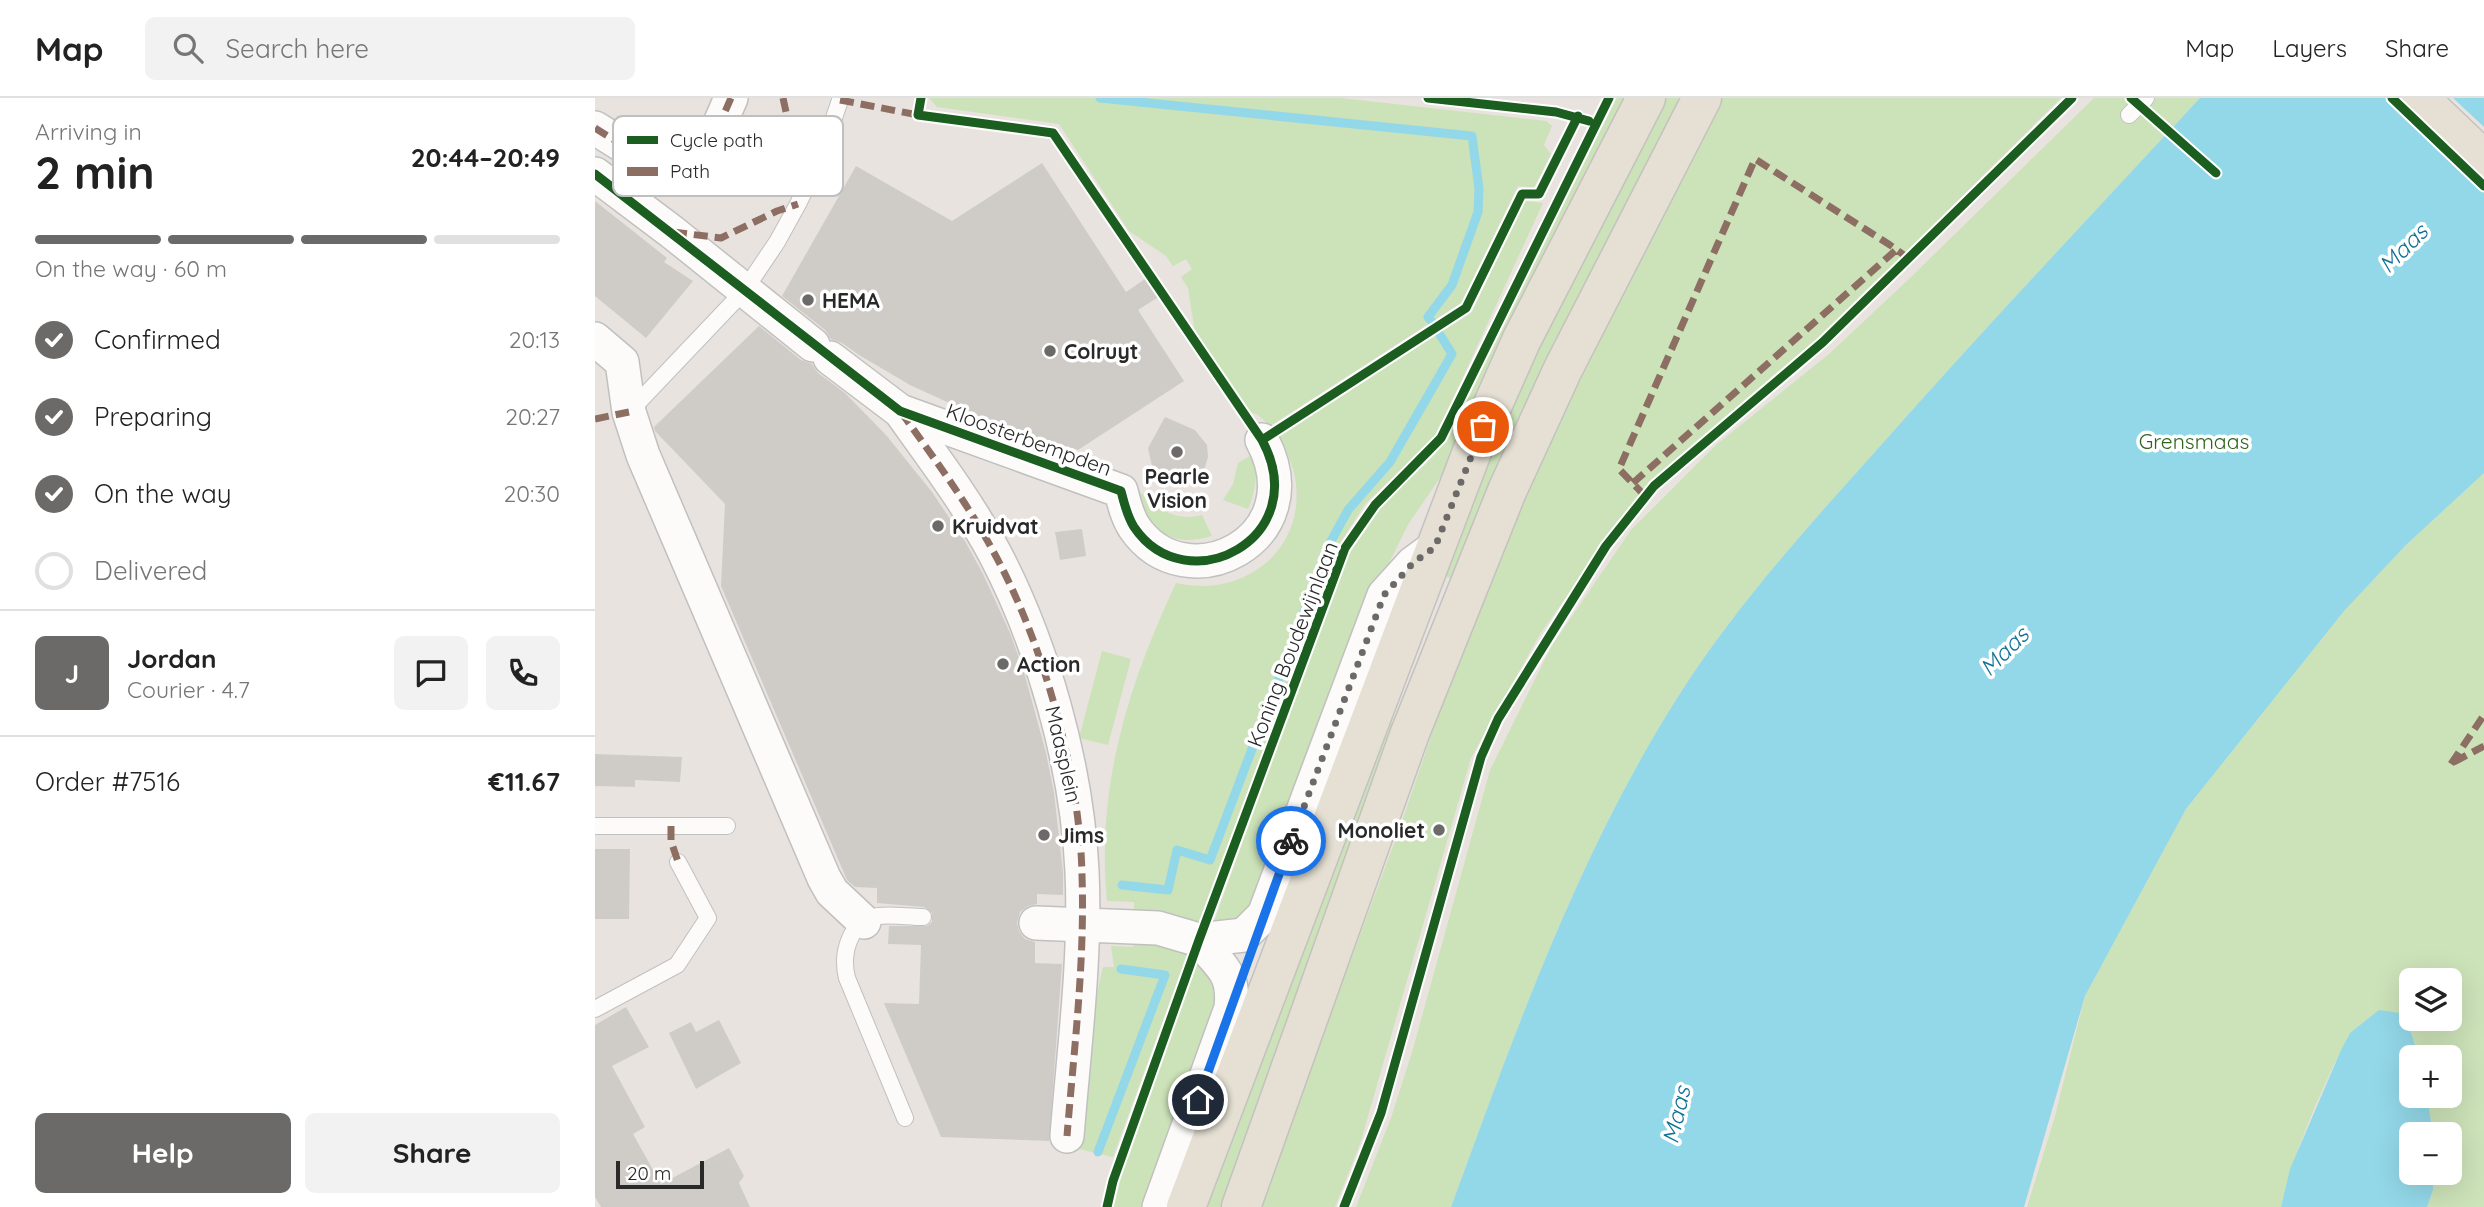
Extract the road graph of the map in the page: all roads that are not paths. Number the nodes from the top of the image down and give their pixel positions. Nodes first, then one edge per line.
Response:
1 (730, 98) edge
2 (1646, 98) edge
3 (1702, 98) edge
4 (2146, 98) edge
5 (2419, 98) edge
6 (840, 100) dead end
7 (2129, 115) dead end
8 (723, 116) edge
9 (834, 116) edge
10 (595, 128) edge
11 (613, 139) edge
12 (2484, 160) edge
13 (595, 174) edge
14 (613, 188) edge
15 (624, 196) edge
16 (802, 196) edge
17 (744, 291) junction
18 (595, 340) edge
19 (900, 411) junction
20 (629, 412) junction
21 (1262, 440) dead end
22 (1418, 568) junction
23 (1458, 618) junction
24 (595, 826) edge
25 (727, 826) dead end
26 (678, 862) dead end
27 (1264, 915) junction
28 (923, 917) dead end
29 (863, 922) junction
30 (1036, 923) dead end
31 (1096, 926) junction
32 (1199, 940) junction
33 (595, 1009) edge
34 (1231, 1009) junction
35 (905, 1118) dead end
36 (1067, 1136) dead end
37 (1159, 1207) edge
38 (1186, 1207) edge
39 (1241, 1207) edge

1 - 8 street
2 - 22 main road
3 - 23 main road
4 - 7 lane
5 - 12 main road
6 - 9 lane
10 - 11 street
13 - 14 street, Kloosterbempden
15 - 17 street, Kloosterbempden
16 - 17 lane
17 - 19 street, Kloosterbempden
17 - 20 lane
18 - 20 street
19 - 21 street, Kloosterbempden
19 - 31 street, Maasplein
20 - 29 street
22 - 23 street
22 - 27 street
22 - 38 main road
23 - 39 main road
24 - 25 lane
26 - 33 lane
27 - 32 street
27 - 34 street
28 - 29 lane
29 - 35 lane
30 - 31 street
31 - 32 street
31 - 36 street, Maasplein
32 - 34 street
34 - 37 street

